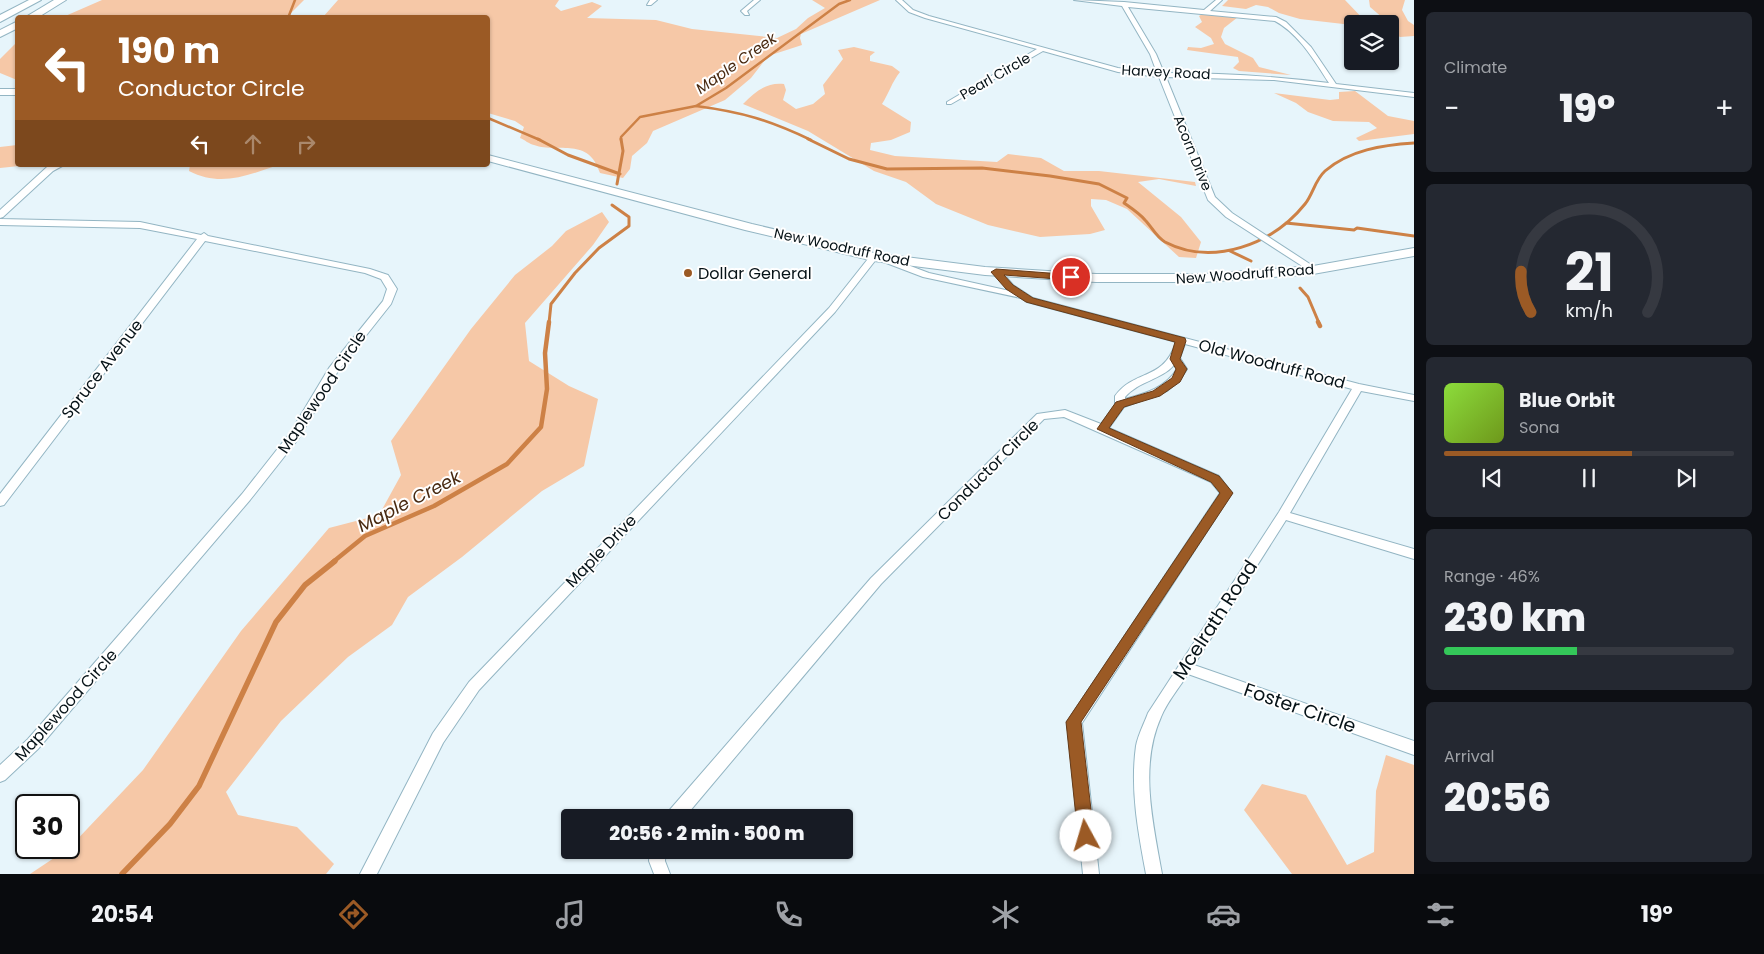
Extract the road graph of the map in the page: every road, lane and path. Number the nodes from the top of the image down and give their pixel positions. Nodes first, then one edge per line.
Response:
1 (36, 0) edge
2 (61, 0) edge
3 (757, 0) edge
4 (899, 0) edge
5 (1077, 0) edge
6 (1219, 0) edge
7 (1124, 4) junction
8 (1206, 11) junction
9 (747, 14) dead end
10 (34, 15) edge
11 (0, 19) edge
12 (15, 26) edge
13 (0, 34) edge
14 (1042, 49) junction
15 (1161, 75) junction
16 (1334, 85) junction
17 (0, 92) edge
18 (15, 92) edge
19 (1414, 95) edge
20 (949, 103) dead end
21 (490, 159) edge
22 (50, 167) edge
23 (0, 215) edge
24 (0, 222) edge
25 (204, 236) junction
26 (1414, 252) edge
27 (878, 257) junction
28 (1314, 270) junction
29 (996, 272) junction
30 (1022, 297) junction
31 (1181, 341) junction
32 (1175, 359) junction
33 (1358, 387) junction
34 (1414, 398) edge
35 (1120, 405) junction
36 (1103, 429) junction
37 (0, 502) edge
38 (1284, 515) junction
39 (1414, 554) edge
40 (1186, 668) junction
41 (1414, 748) edge
42 (0, 775) edge
43 (681, 809) edge
44 (657, 859) edge
45 (368, 874) edge
46 (662, 874) edge
47 (1090, 874) edge
48 (1154, 874) edge

1 - 11 main road
2 - 10 main road
3 - 9 street
4 - 14 street, Harvey Road
5 - 7 street
6 - 8 street
7 - 8 street
7 - 15 street, Acorn Drive
8 - 16 street
12 - 13 main road
14 - 15 street, Harvey Road
14 - 20 street, Pearl Circle
15 - 16 street, Harvey Road
15 - 28 street, Acorn Drive
16 - 19 street, Harvey Road
17 - 18 main road
21 - 27 main road, New Woodruff Road
22 - 23 street
24 - 25 street, Maplewood Circle
25 - 37 street, Spruce Avenue
25 - 42 street, Maplewood Circle
26 - 28 main road, New Woodruff Road
27 - 29 main road, New Woodruff Road
27 - 30 street
27 - 45 street, Maple Drive
28 - 29 main road, New Woodruff Road
29 - 30 street, Old Woodruff Road
30 - 31 street, Old Woodruff Road
31 - 32 street
31 - 33 street, Old Woodruff Road
32 - 35 street
32 - 35 street
33 - 34 street, Old Woodruff Road
33 - 38 street, Mcelrath Road
35 - 36 street
36 - 43 street, Conductor Circle
36 - 47 street, Conductor Circle
38 - 39 street
38 - 40 street, Mcelrath Road
40 - 41 street, Foster Circle
40 - 48 street, Mcelrath Road
44 - 46 street

